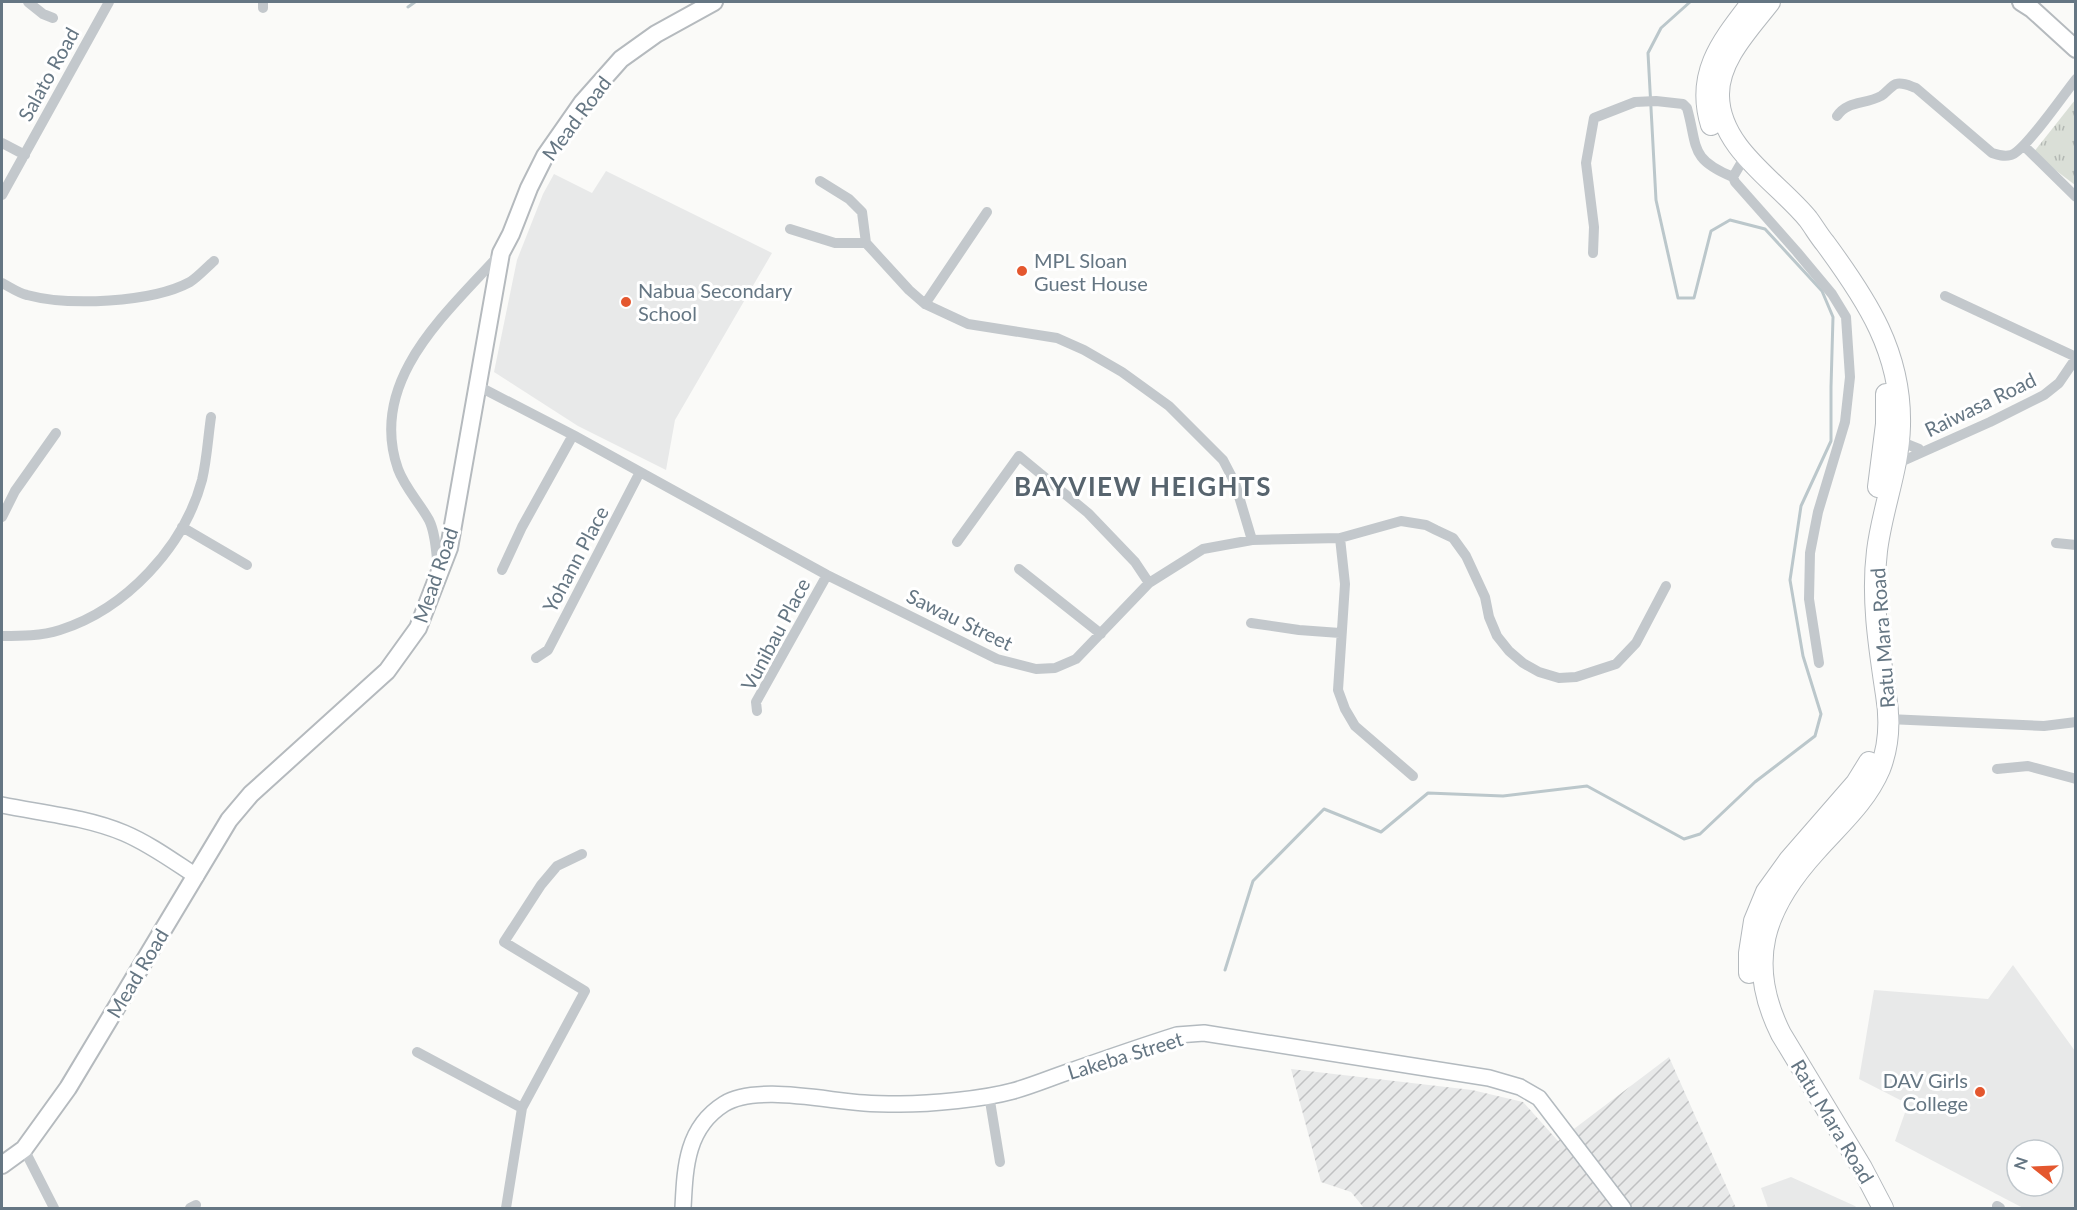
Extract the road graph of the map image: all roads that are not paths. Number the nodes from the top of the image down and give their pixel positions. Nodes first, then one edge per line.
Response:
1 (30, 2) edge
2 (109, 2) edge
3 (714, 2) edge
4 (1752, 2) edge
5 (1770, 2) edge
6 (2021, 2) edge
7 (53, 18) dead end
8 (2076, 48) edge
9 (2076, 79) edge
10 (1837, 116) dead end
11 (2, 143) edge
12 (2024, 146) junction
13 (25, 155) junction
14 (1736, 171) junction
15 (820, 181) dead end
16 (2, 195) edge
17 (2076, 197) edge
18 (987, 212) dead end
19 (790, 229) dead end
20 (866, 243) junction
21 (501, 253) junction
22 (1593, 253) dead end
23 (214, 261) dead end
24 (2, 283) edge
25 (1945, 296) dead end
26 (925, 304) junction
27 (2076, 358) edge
28 (478, 386) junction
29 (210, 417) dead end
30 (56, 433) dead end
31 (573, 435) junction
32 (1899, 441) junction
33 (1921, 452) junction
34 (1896, 464) junction
35 (640, 472) junction
36 (2, 517) edge
37 (182, 527) junction
38 (1340, 538) junction
39 (1252, 540) junction
40 (957, 542) dead end
41 (2056, 543) dead end
42 (2076, 545) edge
43 (247, 565) dead end
44 (1019, 569) dead end
45 (502, 570) dead end
46 (439, 575) junction
47 (827, 575) junction
48 (1149, 583) junction
49 (1665, 586) dead end
50 (1251, 623) dead end
51 (1340, 633) junction
52 (1101, 634) junction
53 (2, 636) edge
54 (536, 658) dead end
55 (1819, 663) dead end
56 (757, 711) dead end
57 (1888, 719) junction
58 (2076, 722) edge
59 (1997, 769) dead end
60 (1413, 776) dead end
61 (2076, 779) edge
62 (2, 805) edge
63 (582, 854) dead end
64 (196, 876) junction
65 (417, 1052) dead end
66 (989, 1095) junction
67 (522, 1108) junction
68 (24, 1149) junction
69 (1000, 1162) dead end
70 (2, 1166) edge
71 (54, 1209) edge
72 (506, 1209) edge
73 (682, 1209) edge
74 (1623, 1209) edge
75 (1870, 1209) edge
76 (1883, 1209) edge

1 - 7 street
2 - 13 street, Salato Road
3 - 21 main road, Mead Road
4 - 14 highway, Ratu Mara Road
5 - 32 highway, Ratu Mara Road
6 - 8 main road
9 - 12 street
10 - 12 street
11 - 13 street
12 - 17 street
13 - 16 street, Salato Road
14 - 22 street
14 - 55 street
14 - 75 highway, Ratu Mara Road
15 - 20 street
18 - 26 street
19 - 20 street
20 - 26 street
21 - 28 main road, Mead Road
21 - 46 street
23 - 24 street
25 - 27 street
26 - 39 street
27 - 33 street, Raiwasa Road
28 - 31 street, Sawau Street
28 - 46 main road, Mead Road
29 - 37 street
30 - 36 street
31 - 35 street, Sawau Street
31 - 45 street
32 - 33 street
32 - 34 highway, Ratu Mara Road
33 - 34 street, Raiwasa Road
34 - 57 highway, Ratu Mara Road
35 - 47 street, Sawau Street
35 - 54 street, Yohann Place
37 - 43 street
37 - 53 street
38 - 39 street, Sawau Street
38 - 49 street, Sawau Street
38 - 51 street
39 - 48 street, Sawau Street
40 - 48 street
41 - 42 street
44 - 52 street
46 - 64 main road, Mead Road
47 - 52 street, Sawau Street
47 - 56 street, Vunibau Place
48 - 52 street, Sawau Street
50 - 51 street
51 - 60 street
57 - 58 street
57 - 76 highway, Ratu Mara Road
59 - 61 street
62 - 64 main road
63 - 67 street
64 - 68 main road, Mead Road
65 - 67 street
66 - 69 street
66 - 73 main road, Lakeba Street
66 - 74 main road, Lakeba Street
67 - 72 street
68 - 70 main road, Mead Road
68 - 71 street

